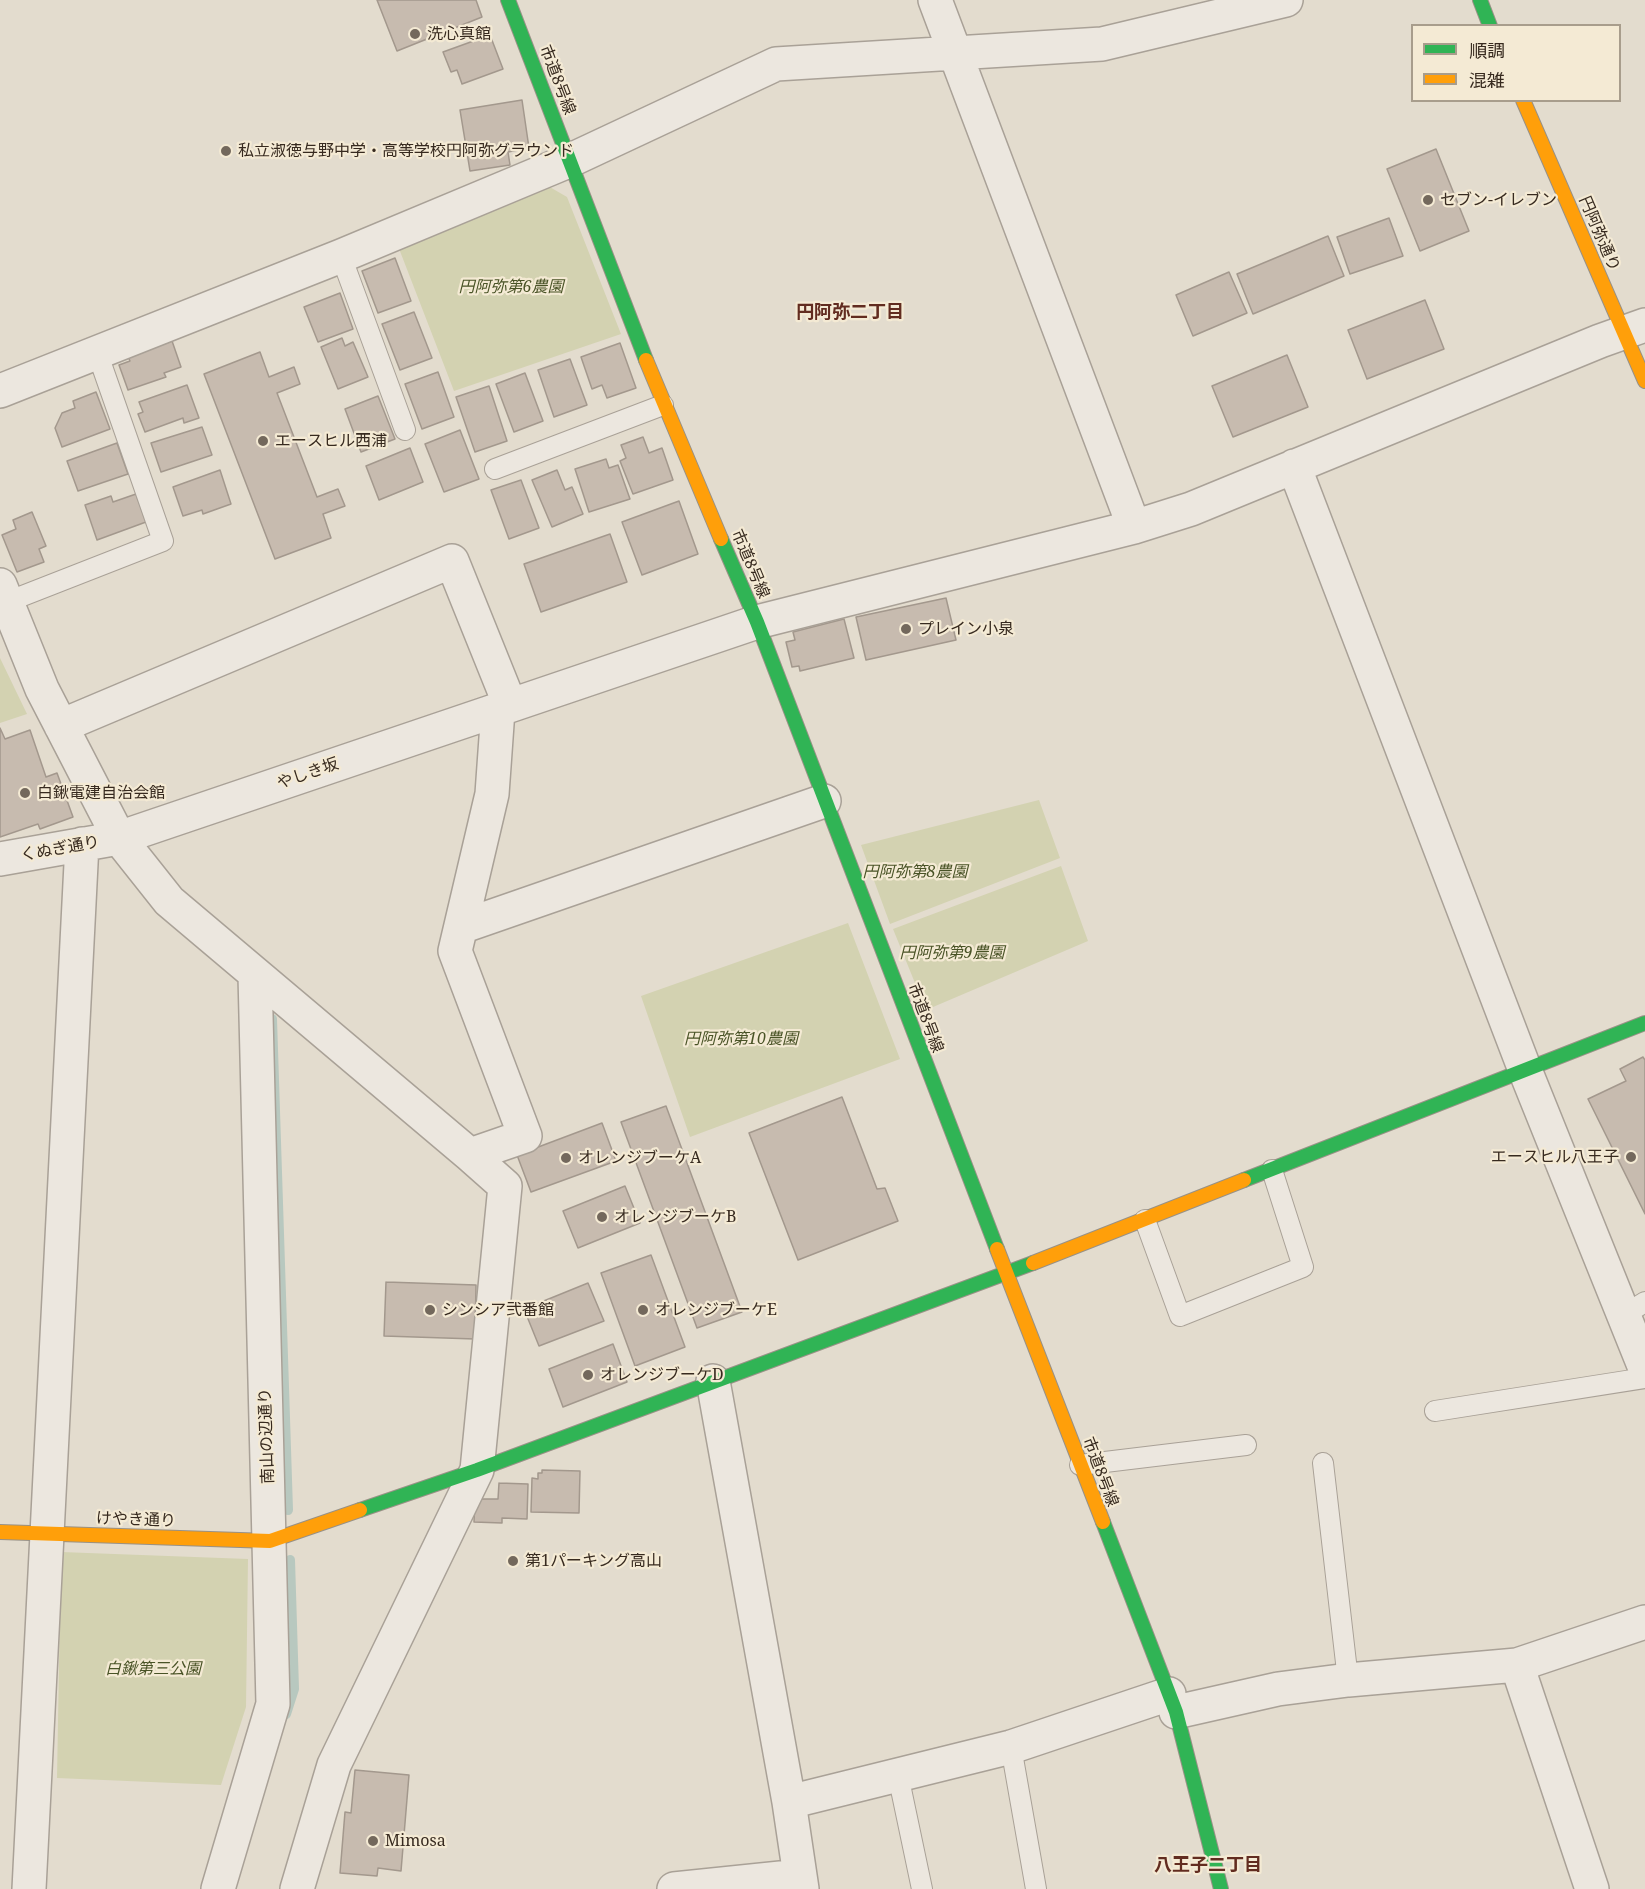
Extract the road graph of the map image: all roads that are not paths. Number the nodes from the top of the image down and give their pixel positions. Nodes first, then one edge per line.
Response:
1 (508, 0) edge
2 (935, 0) edge
3 (1286, 0) edge
4 (956, 53) junction
5 (1524, 102) edge
6 (571, 160) junction
7 (341, 256) junction
8 (1634, 329) edge
9 (97, 352) junction
10 (1645, 381) edge
11 (0, 391) edge
12 (663, 405) junction
13 (405, 430) dead end
14 (1294, 466) junction
15 (495, 469) dead end
16 (1134, 527) junction
17 (3, 593) edge
18 (757, 622) junction
19 (504, 708) junction
20 (61, 726) junction
21 (824, 801) junction
22 (119, 838) junction
23 (82, 844) junction
24 (0, 859) edge
25 (461, 927) junction
26 (255, 975) junction
27 (1645, 1023) edge
28 (1525, 1070) junction
29 (470, 1155) junction
30 (1272, 1170) junction
31 (1145, 1220) junction
32 (1006, 1274) junction
33 (1635, 1308) edge
34 (1645, 1368) edge
35 (1645, 1378) edge
36 (713, 1381) junction
37 (1435, 1411) dead end
38 (1246, 1445) dead end
39 (1323, 1463) dead end
40 (1080, 1465) junction
41 (477, 1470) junction
42 (0, 1532) edge
43 (47, 1534) junction
44 (270, 1541) junction
45 (1645, 1622) edge
46 (1517, 1665) junction
47 (1348, 1680) junction
48 (1172, 1703) junction
49 (1011, 1747) junction
50 (898, 1775) junction
51 (789, 1802) junction
52 (801, 1883) edge
53 (29, 1889) edge
54 (218, 1889) edge
55 (297, 1889) edge
56 (674, 1889) edge
57 (922, 1889) edge
58 (1036, 1889) edge
59 (1221, 1889) edge
60 (1592, 1889) edge

1 - 6 street, 市道8号線
2 - 4 street
3 - 4 street
4 - 6 street
4 - 16 street
5 - 8 street, 円阿弥通り
6 - 7 street
6 - 12 street, 市道8号線
7 - 9 street
7 - 13 lane
8 - 10 street, 円阿弥通り
8 - 14 street, やしき坂
9 - 11 street
9 - 17 lane
12 - 15 lane
12 - 18 street, 市道8号線
14 - 16 street, やしき坂
14 - 28 street
16 - 18 street, やしき坂
17 - 20 street
18 - 19 street, やしき坂
18 - 21 street, 市道8号線
19 - 20 street
19 - 22 street, やしき坂
19 - 25 street
20 - 22 street
21 - 25 street
21 - 32 street, 市道8号線
22 - 23 street, くぬぎ通り
22 - 26 street
23 - 24 street, くぬぎ通り
23 - 43 street
25 - 29 street
26 - 29 street
26 - 44 street, 南山の辺通り
27 - 28 street
28 - 30 street
28 - 33 street
29 - 41 street
30 - 31 street
30 - 31 lane
31 - 32 street
32 - 36 street
32 - 40 street, 市道8号線
33 - 34 street
35 - 37 lane
36 - 41 street
36 - 51 street
38 - 40 lane
39 - 47 lane
40 - 48 street, 市道8号線
41 - 44 street
41 - 55 street
42 - 43 street, けやき通り
43 - 44 street, けやき通り
43 - 53 street
44 - 54 street, 南山の辺通り
45 - 46 street
46 - 47 street
46 - 60 street
47 - 48 street
48 - 49 street
48 - 59 street, 市道8号線
49 - 50 street
49 - 58 lane
50 - 51 street
50 - 57 lane
51 - 52 street
52 - 56 street

